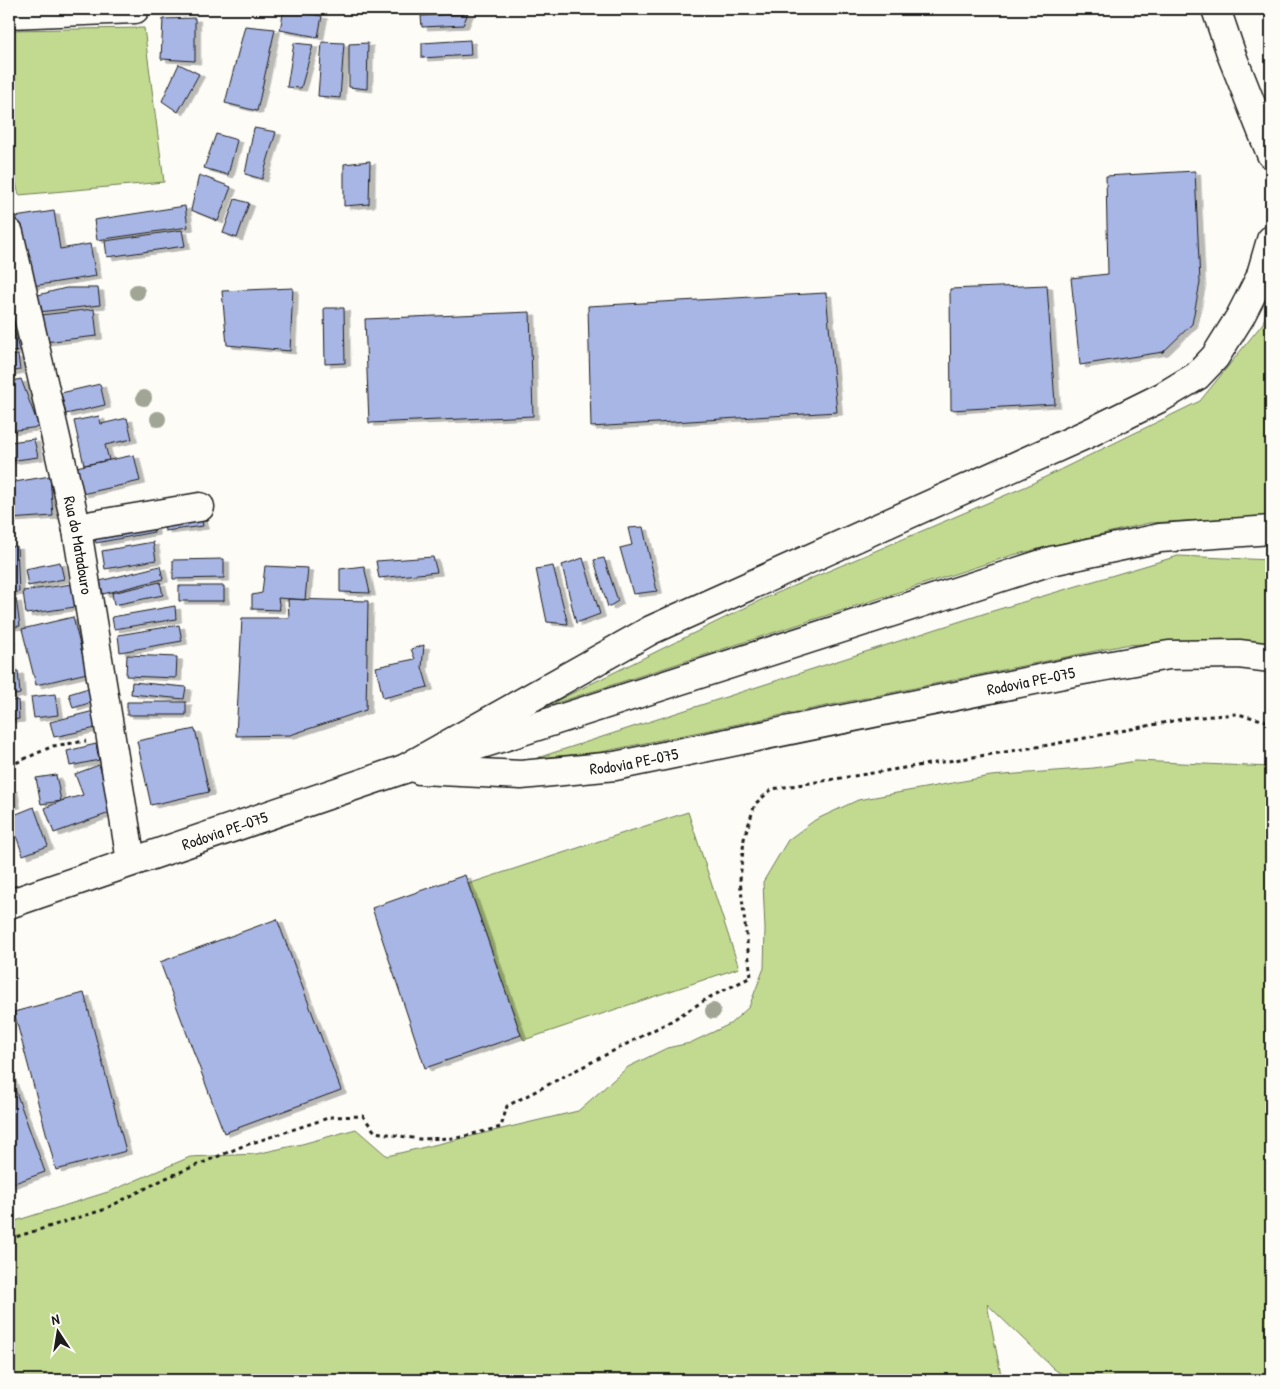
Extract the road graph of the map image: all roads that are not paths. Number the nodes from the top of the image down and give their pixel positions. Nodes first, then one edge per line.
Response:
1 (135, 9) edge
2 (1216, 9) edge
3 (9, 14) edge
4 (1262, 104) edge
5 (1271, 154) edge
6 (9, 233) edge
7 (1271, 240) edge
8 (200, 507) dead end
9 (77, 530) junction
10 (1271, 530) edge
11 (1271, 658) edge
12 (404, 769) junction
13 (131, 861) junction
14 (9, 904) edge

1 - 3 main road
2 - 4 main road
4 - 5 main road
6 - 9 main road, Rua do Matadouro
7 - 12 main road
8 - 9 main road
9 - 13 main road, Rua do Matadouro
10 - 12 main road
11 - 12 main road, Rodovia PE-075
12 - 13 main road, Rodovia PE-075
13 - 14 main road, Rodovia PE-075

